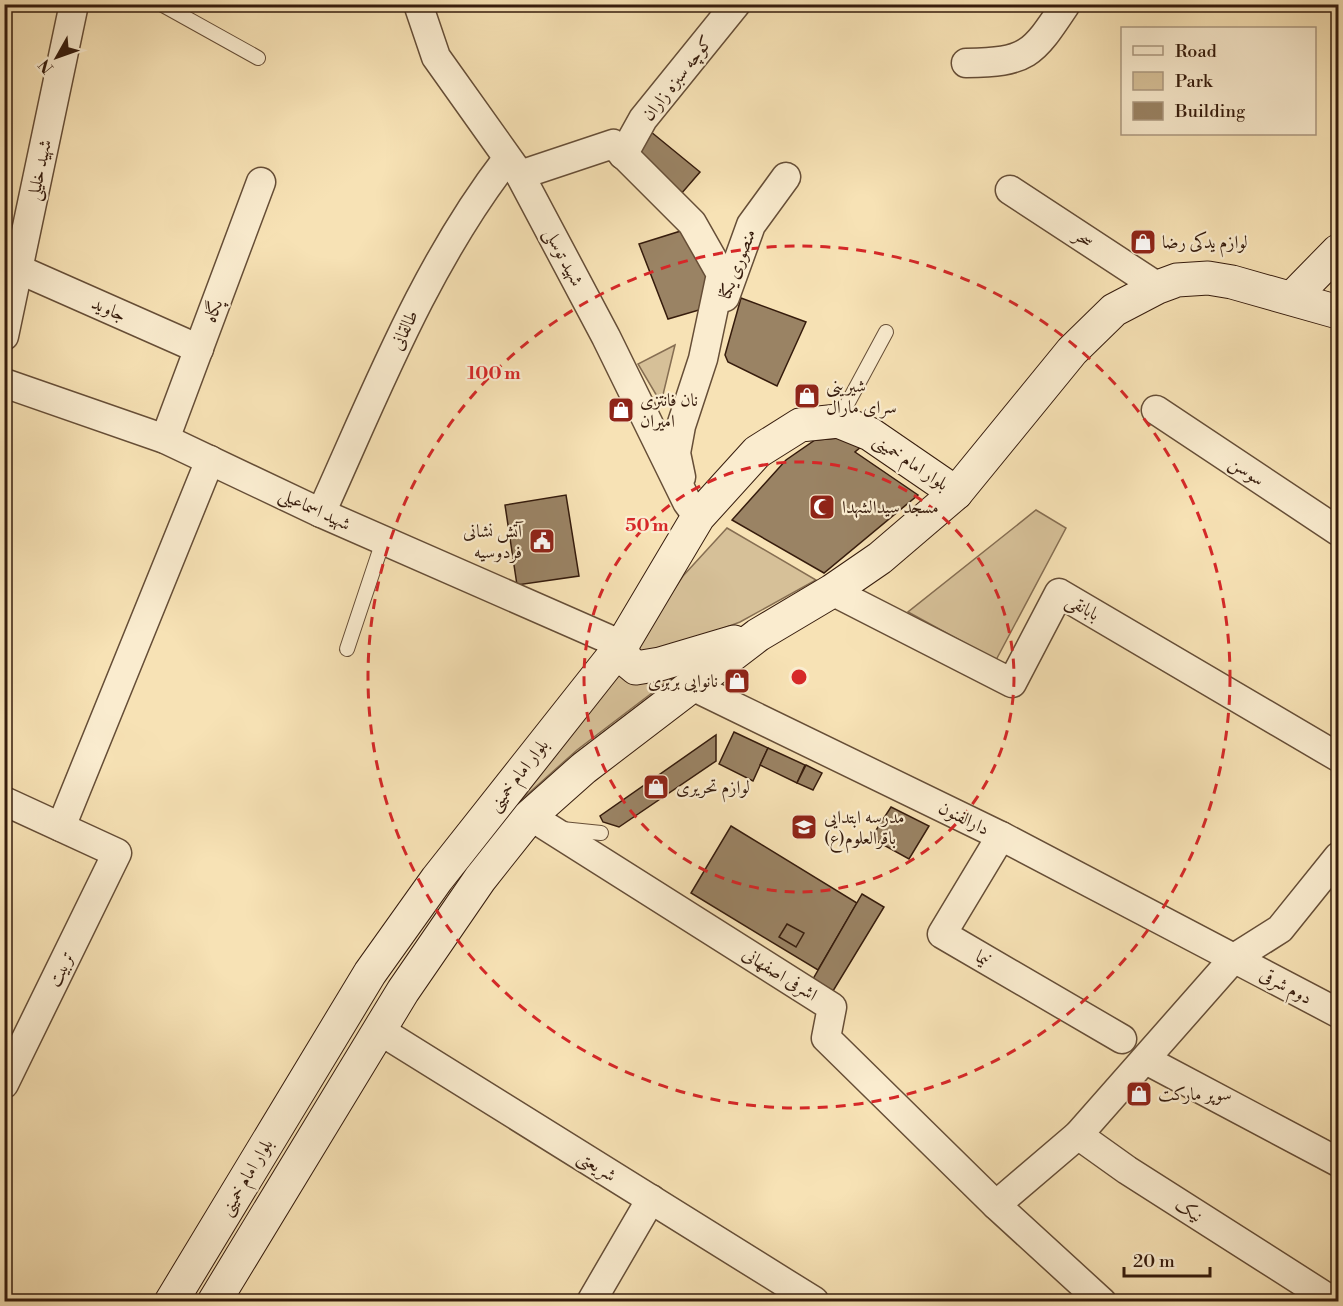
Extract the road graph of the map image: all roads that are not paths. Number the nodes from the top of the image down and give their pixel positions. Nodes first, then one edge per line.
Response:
1 (74, 4) edge
2 (161, 4) edge
3 (418, 4) edge
4 (736, 4) edge
5 (1066, 4) edge
6 (258, 58) dead end
7 (966, 63) dead end
8 (618, 150) junction
9 (513, 167) junction
10 (786, 177) dead end
11 (261, 182) dead end
12 (1010, 190) dead end
13 (1338, 251) edge
14 (18, 269) junction
15 (1158, 287) junction
16 (1292, 298) junction
17 (1338, 312) edge
18 (886, 332) dead end
19 (4, 336) edge
20 (199, 349) junction
21 (703, 359) junction
22 (4, 383) edge
23 (1156, 410) dead end
24 (838, 421) junction
25 (165, 439) junction
26 (210, 460) junction
27 (956, 493) junction
28 (693, 510) junction
29 (321, 513) junction
30 (1338, 531) edge
31 (384, 541) junction
32 (832, 591) junction
33 (758, 634) junction
34 (621, 645) junction
35 (347, 649) dead end
36 (690, 685) junction
37 (1338, 757) edge
38 (4, 801) edge
39 (539, 822) junction
40 (61, 827) junction
41 (602, 833) dead end
42 (1001, 836) junction
43 (1338, 857) edge
44 (1234, 958) junction
45 (1338, 1013) edge
46 (380, 1030) junction
47 (1122, 1039) dead end
48 (1146, 1060) junction
49 (4, 1084) edge
50 (1078, 1135) junction
51 (1338, 1162) edge
52 (651, 1200) junction
53 (996, 1205) junction
54 (814, 1301) edge
55 (171, 1302) edge
56 (214, 1302) edge
57 (591, 1302) edge
58 (1102, 1302) edge
59 (1334, 1302) edge

1 - 14 street, شهید خلیلی
2 - 6 lane
3 - 9 street, شهید توسلی
4 - 8 street, کوچه سبزه زاران
5 - 7 street
8 - 9 street
8 - 21 street
9 - 28 street, شهید توسلی
9 - 29 street, طالقانی
10 - 21 street, منصوری یکتا
11 - 20 street, پگاه
12 - 15 street, سحر
13 - 16 street
14 - 19 street, شهید خلیلی
14 - 20 street, جاوید
15 - 16 street, بلوار امام خمینی
15 - 27 street, بلوار امام خمینی
16 - 17 street, بلوار امام خمینی
18 - 24 lane
20 - 25 street, پگاه
21 - 28 street
22 - 25 street, شهید اسماعیلی
23 - 30 street, سوسن
24 - 27 street, بلوار امام خمینی
24 - 28 street, بلوار امام خمینی
25 - 26 street, شهید اسماعیلی
26 - 29 street, شهید اسماعیلی
26 - 40 street
27 - 32 street, بلوار امام خمینی
28 - 34 street, بلوار امام خمینی
29 - 31 street, شهید اسماعیلی
31 - 34 street, شهید اسماعیلی
31 - 35 lane
32 - 33 street, بلوار امام خمینی
32 - 37 street, بابانقی
33 - 34 street
33 - 36 street, بلوار امام خمینی
34 - 55 street, بلوار امام خمینی
36 - 39 street, بلوار امام خمینی
36 - 42 street, دارالفنون
38 - 40 street
39 - 41 lane
39 - 46 street, بلوار امام خمینی
39 - 53 street, اشرفی اصفهانی
40 - 49 street, تربیت
42 - 44 street, دارالفنون
42 - 47 street, نیما
43 - 44 street
44 - 45 street, دوم شرقی
44 - 48 street
46 - 52 street, شریعتی
46 - 56 street, بلوار امام خمینی
48 - 50 street
48 - 51 street
50 - 53 street
50 - 59 street, نیک
52 - 54 street, شریعتی
52 - 57 street
53 - 58 street

